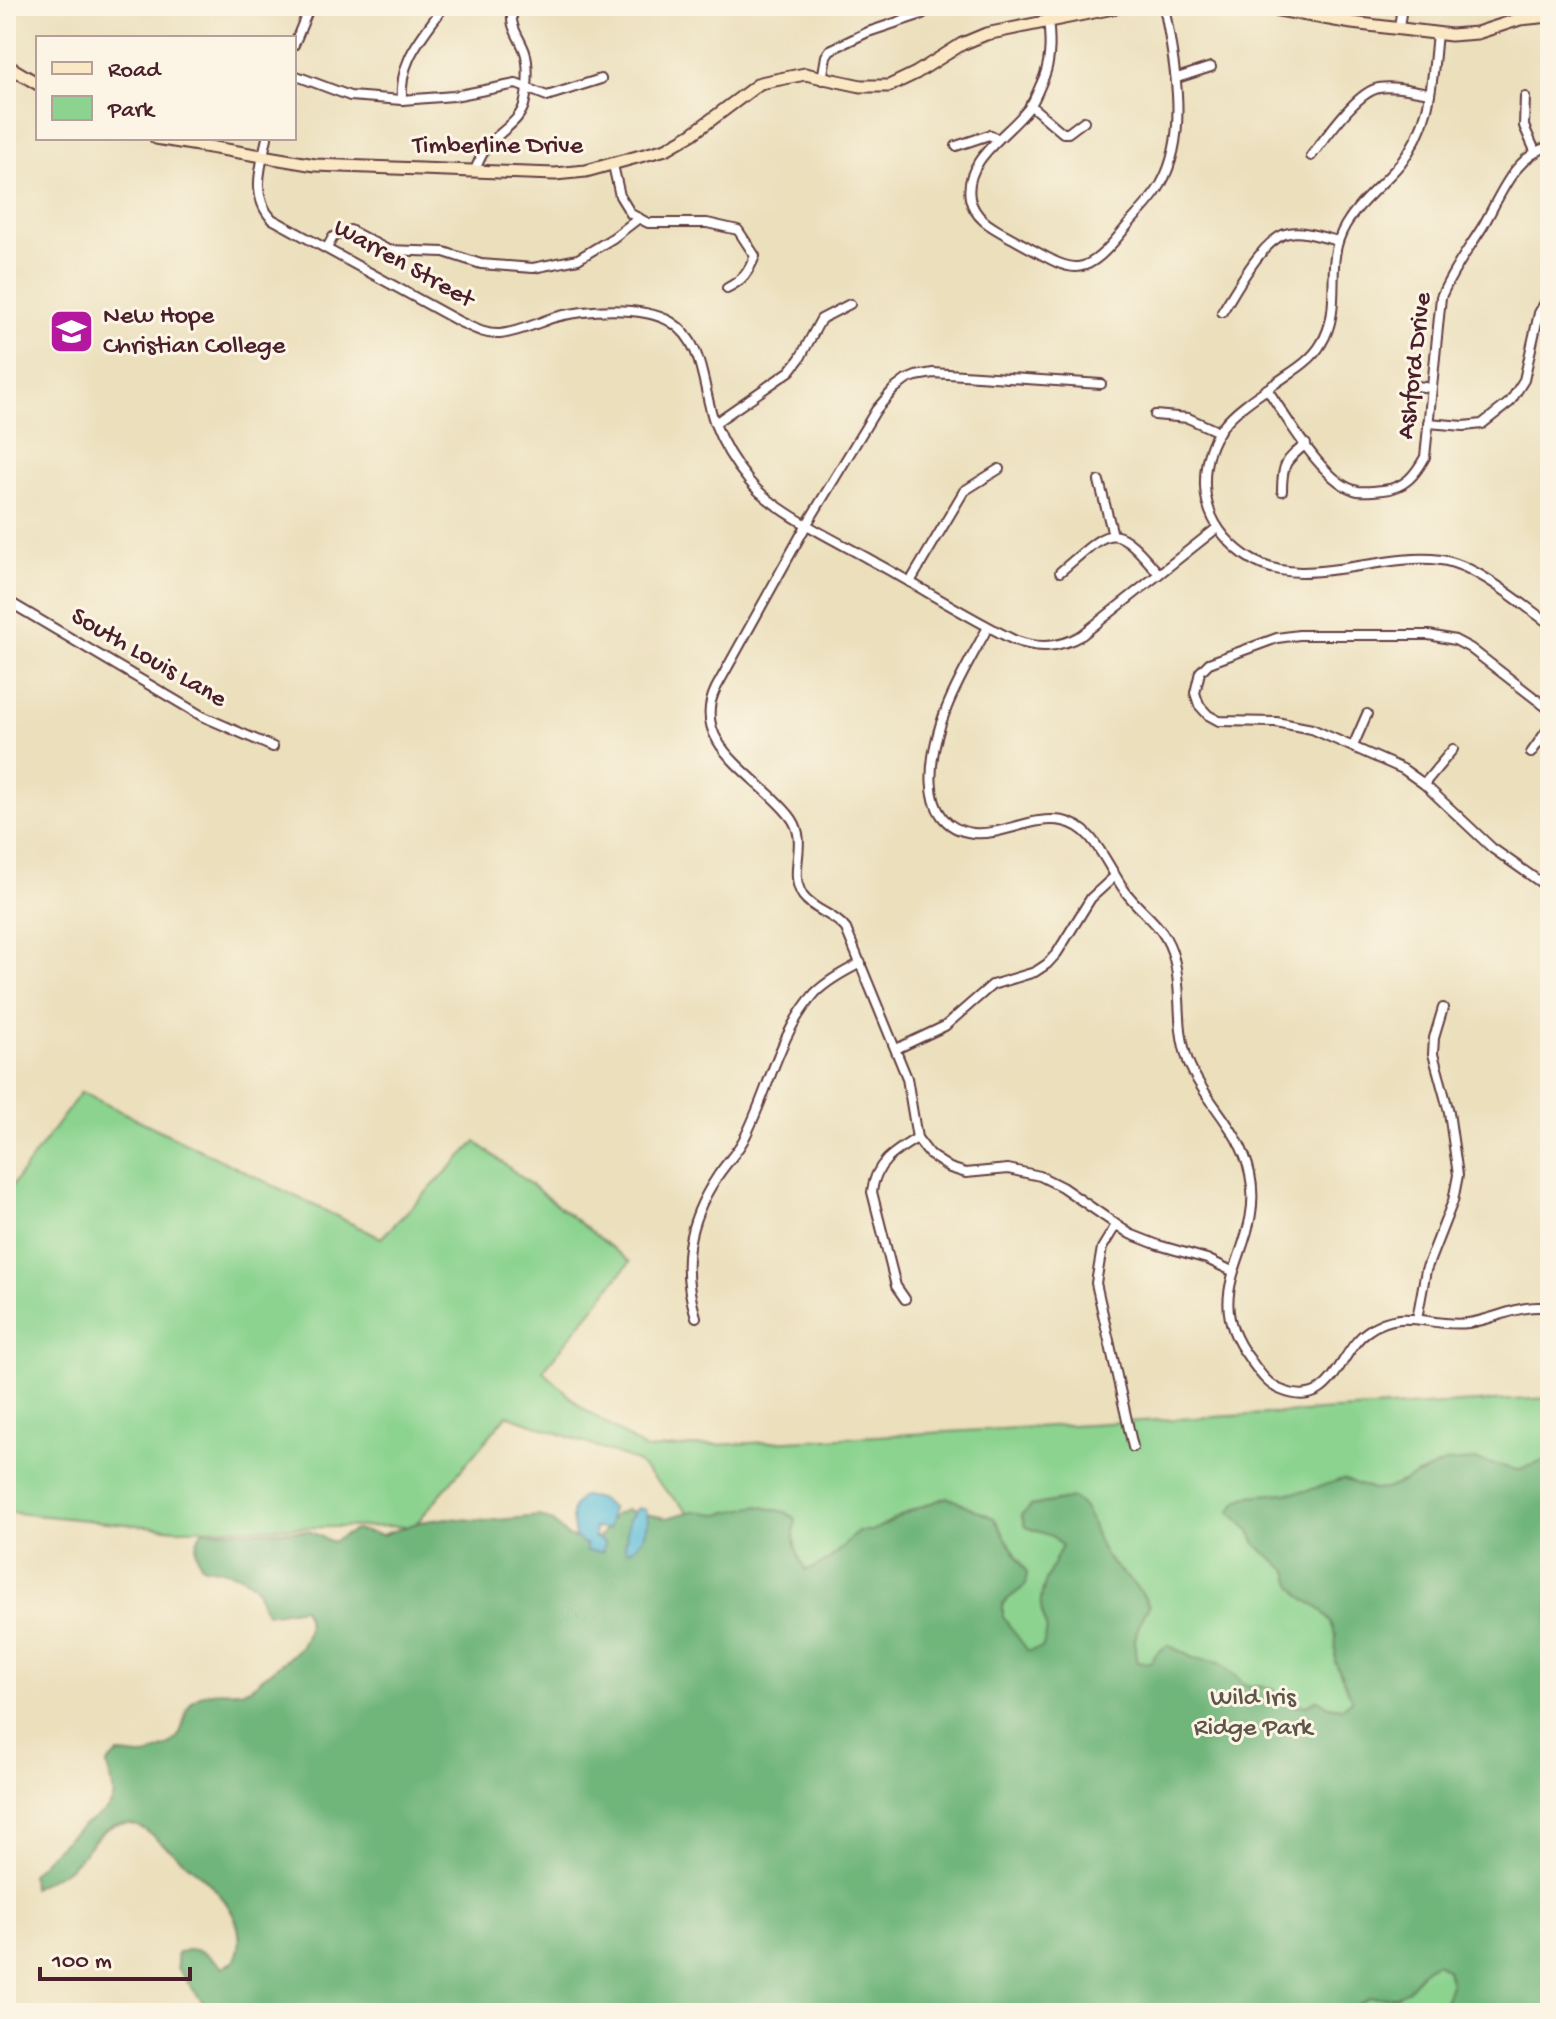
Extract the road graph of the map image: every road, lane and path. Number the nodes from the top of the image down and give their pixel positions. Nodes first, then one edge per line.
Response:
1 (310, 6) edge
2 (444, 6) edge
3 (514, 6) edge
4 (934, 6) edge
5 (1047, 6) edge
6 (1123, 6) edge
7 (1164, 6) edge
8 (1256, 6) edge
9 (1402, 6) edge
10 (1550, 16) edge
11 (1048, 21) junction
12 (1399, 28) junction
13 (1437, 33) junction
14 (296, 40) edge
15 (6, 65) edge
16 (1211, 67) dead end
17 (296, 76) edge
18 (1177, 78) junction
19 (601, 79) dead end
20 (822, 80) junction
21 (36, 83) edge
22 (526, 87) junction
23 (1430, 93) junction
24 (1525, 97) dead end
25 (402, 100) junction
26 (1030, 105) junction
27 (1084, 121) dead end
28 (998, 139) junction
29 (167, 140) edge
30 (267, 140) edge
31 (956, 146) dead end
32 (1550, 146) edge
33 (1535, 151) junction
34 (1311, 156) dead end
35 (263, 157) junction
36 (613, 165) junction
37 (475, 170) junction
38 (639, 218) junction
39 (1338, 241) junction
40 (327, 248) junction
41 (727, 288) dead end
42 (1550, 294) edge
43 (850, 304) dead end
44 (1222, 312) dead end
45 (1101, 384) dead end
46 (1410, 385) dead end
47 (1431, 388) junction
48 (1267, 389) junction
49 (1155, 415) dead end
50 (715, 423) junction
51 (1428, 423) junction
52 (1219, 432) junction
53 (1306, 444) junction
54 (999, 469) dead end
55 (1099, 481) dead end
56 (1282, 491) dead end
57 (807, 524) junction
58 (1217, 528) junction
59 (1113, 535) junction
60 (1060, 572) dead end
61 (1159, 574) junction
62 (910, 582) junction
63 (6, 600) edge
64 (1550, 624) edge
65 (988, 627) junction
66 (1550, 710) edge
67 (1367, 714) dead end
68 (1550, 726) edge
69 (1353, 746) junction
70 (273, 747) dead end
71 (1453, 749) dead end
72 (1531, 753) dead end
73 (1424, 784) junction
74 (1115, 876) junction
75 (1550, 889) edge
76 (861, 963) junction
77 (1443, 1008) dead end
78 (896, 1049) junction
79 (917, 1138) junction
80 (1116, 1225) junction
81 (1232, 1271) junction
82 (905, 1299) dead end
83 (1550, 1308) edge
84 (696, 1317) dead end
85 (1417, 1319) junction
86 (1133, 1447) dead end

1 - 14 street
2 - 25 street
3 - 22 street
4 - 20 street
5 - 11 street
6 - 11 street, Timberline Drive
7 - 18 street
8 - 12 street
9 - 12 street
10 - 13 street
11 - 20 street, Timberline Drive
11 - 26 street
12 - 13 street
13 - 23 street
15 - 21 street
16 - 18 street
17 - 25 street
18 - 28 street
19 - 22 street
20 - 36 street, Timberline Drive
22 - 25 street
22 - 37 street
23 - 34 street
23 - 39 street
24 - 33 street
26 - 27 street
26 - 28 street
28 - 31 street
29 - 35 street
30 - 35 street
32 - 33 street, Ashford Drive
33 - 47 street, Ashford Drive
35 - 37 street, Timberline Drive
35 - 40 street, Warren Street
36 - 37 street, Timberline Drive
36 - 38 street
38 - 40 street
38 - 41 street
39 - 44 street
39 - 48 street
40 - 50 street, Warren Street
42 - 51 street
43 - 50 street
45 - 57 street
46 - 47 street
47 - 51 street, Ashford Drive
48 - 52 street
48 - 53 street, Ashford Drive
49 - 52 street
50 - 57 street, Warren Street
51 - 53 street, Ashford Drive
52 - 58 street
53 - 56 street
54 - 62 street
55 - 59 street
57 - 62 street, Warren Street
57 - 76 street
58 - 61 street, Warren Street
58 - 64 street
59 - 60 street
59 - 61 street
61 - 65 street, Warren Street
62 - 65 street, Warren Street
63 - 70 street, South Louis Lane
65 - 74 street
66 - 69 street
67 - 69 street
68 - 72 street
69 - 73 street
71 - 73 street
73 - 75 street
74 - 78 street
74 - 81 street
76 - 78 street
76 - 84 street
77 - 85 street
78 - 79 street
79 - 80 street
79 - 82 street
80 - 81 street
80 - 86 street
81 - 85 street
83 - 85 street

